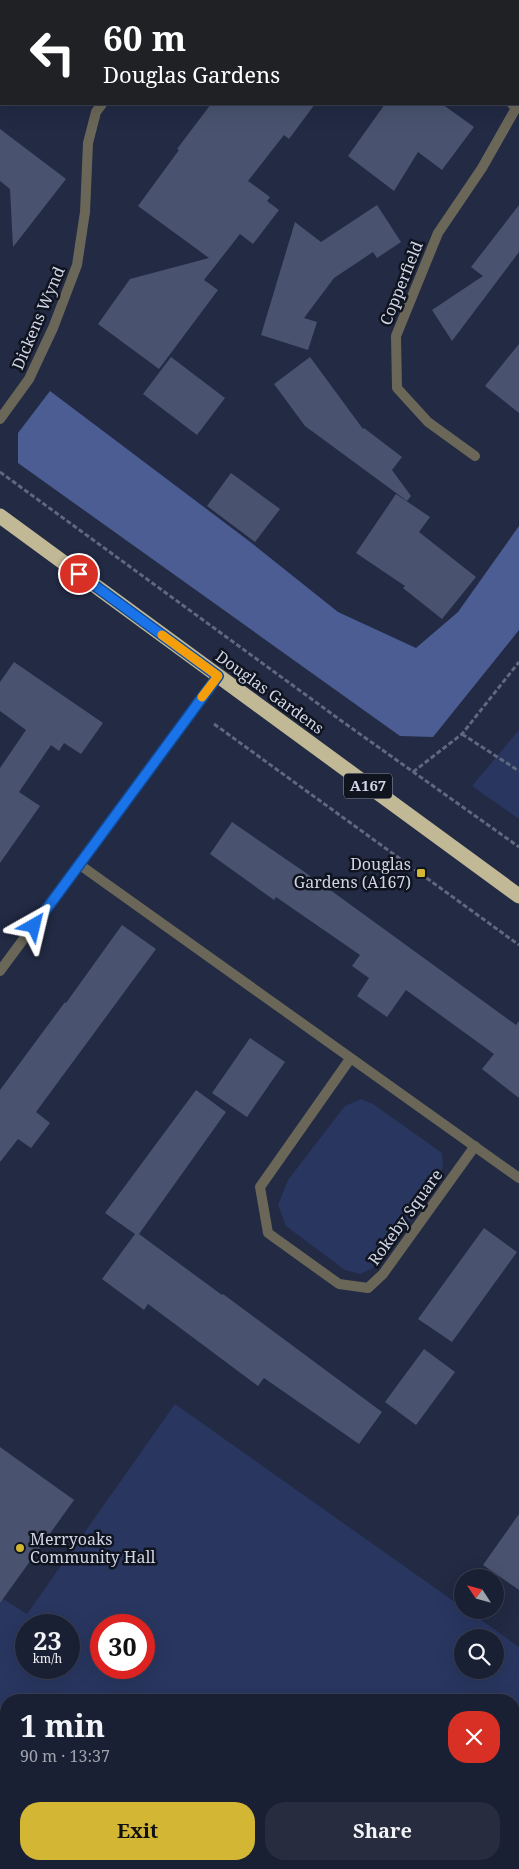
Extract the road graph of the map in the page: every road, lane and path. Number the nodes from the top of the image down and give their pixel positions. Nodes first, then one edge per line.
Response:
1 (101, 105) edge
2 (516, 107) edge
3 (0, 419) edge
4 (475, 456) dead end
5 (0, 472) edge
6 (0, 516) edge
7 (519, 662) edge
8 (218, 676) junction
9 (194, 709) junction
10 (462, 734) junction
11 (519, 771) edge
12 (413, 772) junction
13 (519, 848) edge
14 (80, 866) junction
15 (519, 896) edge
16 (519, 945) edge
17 (0, 971) edge
18 (350, 1059) junction
19 (475, 1146) junction
20 (519, 1178) edge

1 - 3 street, Dickens Wynd
2 - 4 street, Copperfield
5 - 12 path
6 - 8 highway, Douglas Gardens / A167
7 - 10 path
8 - 9 street
8 - 15 highway, Douglas Gardens / A167
9 - 14 street
9 - 16 path
10 - 11 path
10 - 12 path
12 - 13 path
14 - 17 street
14 - 18 street
18 - 19 street
18 - 19 street, Rokeby Square
19 - 20 street

